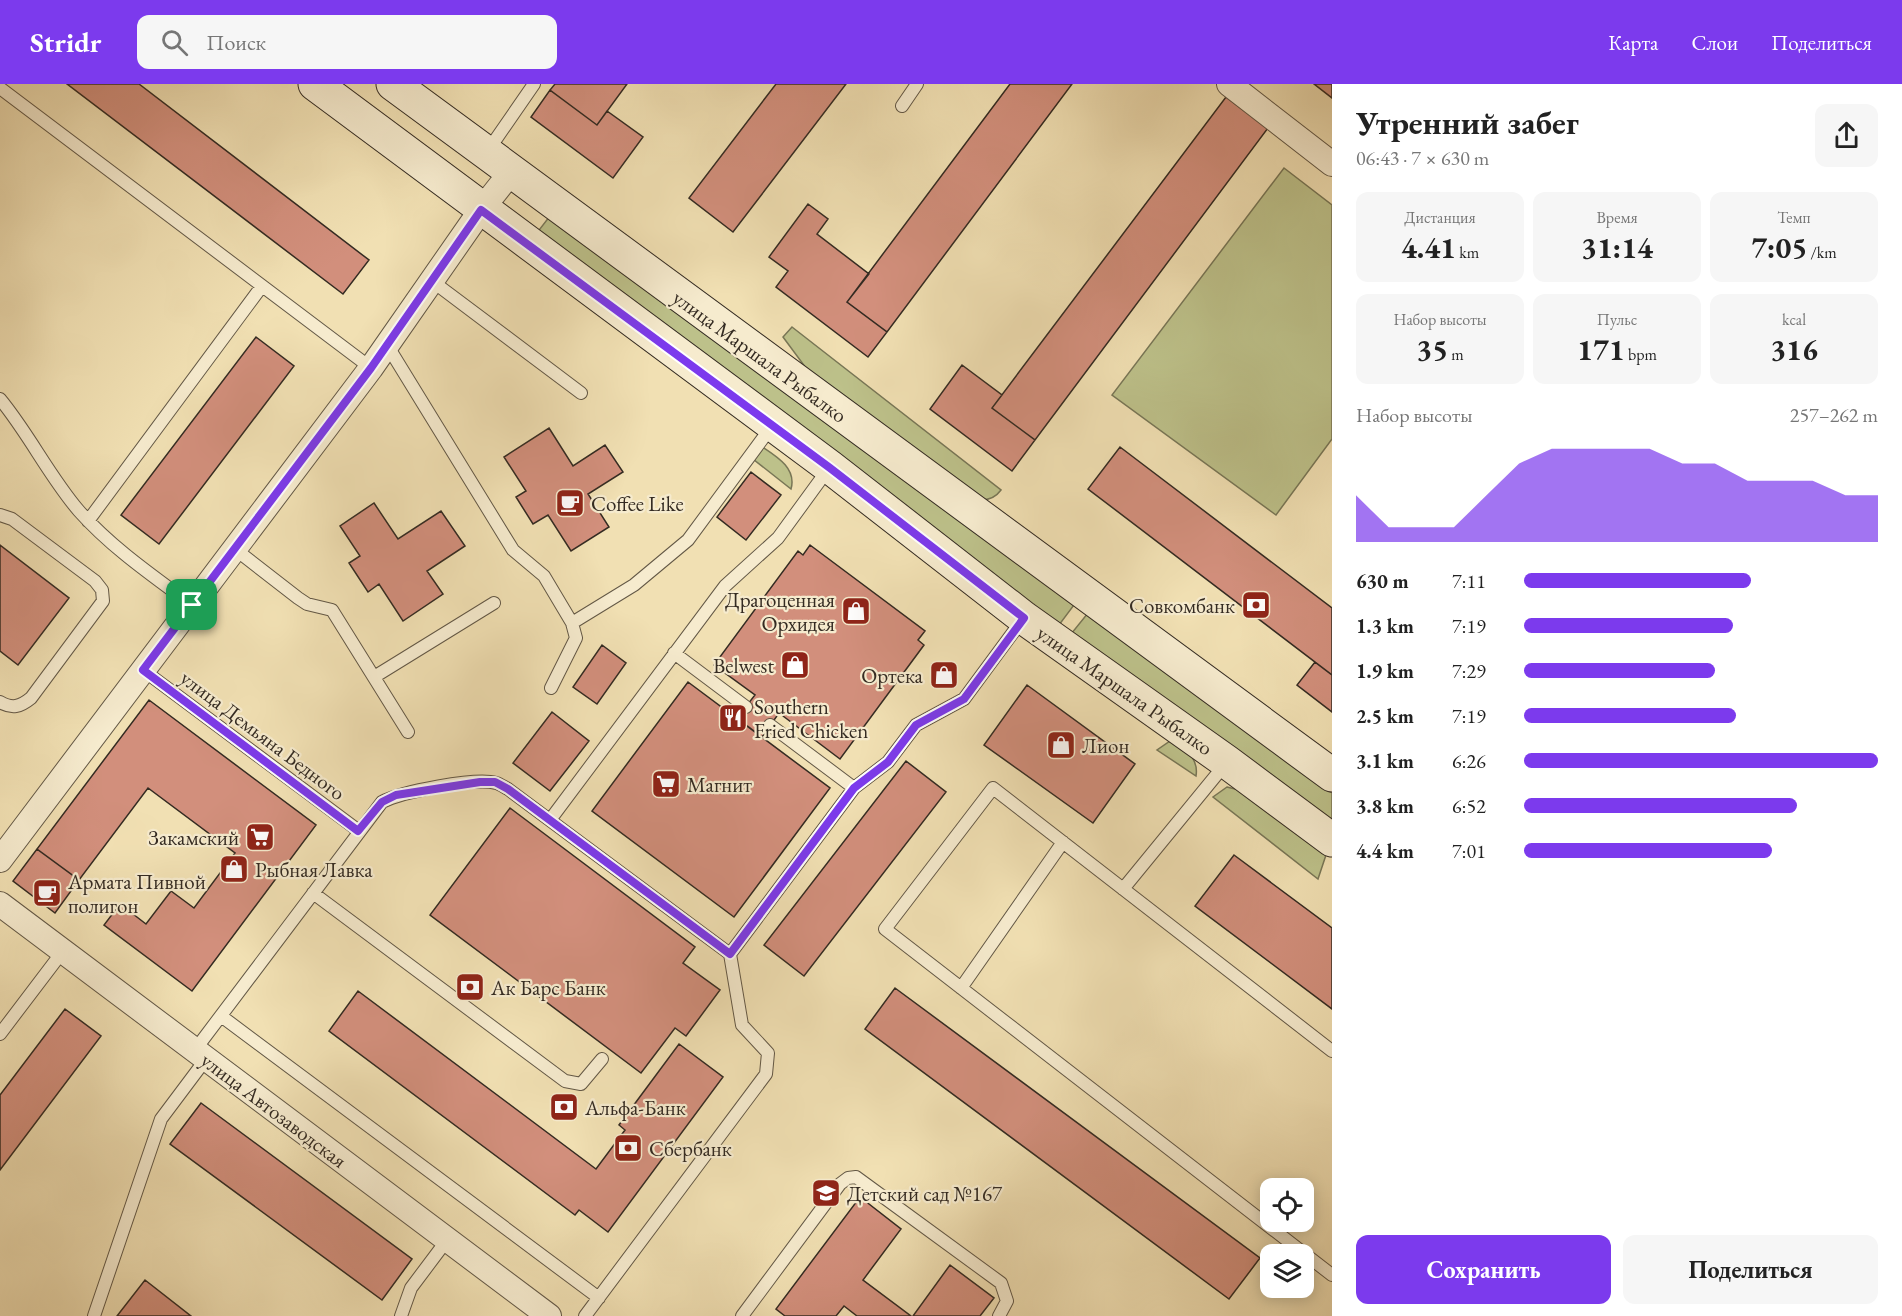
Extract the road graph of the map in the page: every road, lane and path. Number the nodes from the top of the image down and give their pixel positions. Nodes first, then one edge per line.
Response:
1 (315, 84) edge
2 (393, 84) edge
3 (534, 84) edge
4 (917, 84) edge
5 (1229, 84) edge
6 (0, 88) edge
7 (902, 106) dead end
8 (486, 153) junction
9 (1332, 164) edge
10 (512, 171) junction
11 (481, 210) junction
12 (432, 281) junction
13 (262, 286) junction
14 (387, 345) junction
15 (371, 368) junction
16 (581, 393) dead end
17 (0, 399) edge
18 (773, 425) junction
19 (830, 468) junction
20 (0, 515) edge
21 (88, 520) junction
22 (235, 549) junction
23 (494, 603) dead end
24 (192, 605) junction
25 (1024, 618) junction
26 (572, 623) junction
27 (674, 653) junction
28 (143, 670) junction
29 (374, 677) junction
30 (551, 688) dead end
31 (0, 702) edge
32 (746, 707) dead end
33 (770, 725) dead end
34 (408, 732) dead end
35 (1227, 762) junction
36 (1332, 775) edge
37 (854, 788) junction
38 (550, 820) junction
39 (358, 831) junction
40 (1332, 840) edge
41 (1063, 842) junction
42 (0, 860) edge
43 (1123, 889) junction
44 (313, 893) junction
45 (0, 904) edge
46 (63, 951) junction
47 (730, 954) junction
48 (961, 988) junction
49 (221, 1016) junction
50 (0, 1034) edge
51 (1332, 1051) edge
52 (201, 1055) junction
53 (602, 1059) dead end
54 (447, 1240) junction
55 (1332, 1275) edge
56 (599, 1298) junction
57 (745, 1312) edge
58 (94, 1316) edge
59 (401, 1316) edge
60 (549, 1316) edge
61 (585, 1316) edge
62 (759, 1316) edge
63 (999, 1316) edge

1 - 11 main road, улица Маршала Рыбалко
2 - 8 main road, улица Маршала Рыбалко
3 - 8 lane
4 - 7 lane
5 - 9 street
6 - 13 lane
8 - 10 main road, улица Маршала Рыбалко
10 - 11 street
10 - 36 main road, улица Маршала Рыбалко
11 - 12 street
11 - 18 main road, улица Маршала Рыбалко
12 - 14 street
12 - 16 lane
13 - 15 lane
13 - 21 lane
14 - 15 street
14 - 26 lane
15 - 22 street
17 - 21 lane
18 - 19 main road, улица Маршала Рыбалко
18 - 26 lane
19 - 25 main road, улица Маршала Рыбалко
19 - 27 lane
20 - 31 lane
21 - 24 lane
22 - 24 street
22 - 29 lane
23 - 29 lane
24 - 28 street
25 - 35 main road, улица Маршала Рыбалко
25 - 37 lane
26 - 30 lane
27 - 32 lane
27 - 38 lane
28 - 39 lane, улица Демьяна Бедного
28 - 42 street
29 - 34 lane
33 - 37 lane
35 - 40 main road, улица Маршала Рыбалко
35 - 43 lane
37 - 47 lane
38 - 39 lane
38 - 47 lane
39 - 44 lane
41 - 43 lane
41 - 48 lane
41 - 48 lane
43 - 51 lane
44 - 49 lane
44 - 53 lane
45 - 46 street, улица Автозаводская
46 - 50 lane
46 - 52 street, улица Автозаводская
47 - 56 lane
48 - 55 lane
49 - 52 lane
49 - 56 lane
52 - 54 street, улица Автозаводская
52 - 58 lane
54 - 59 lane
54 - 60 street, улица Автозаводская
56 - 61 lane
57 - 62 lane
57 - 63 lane

